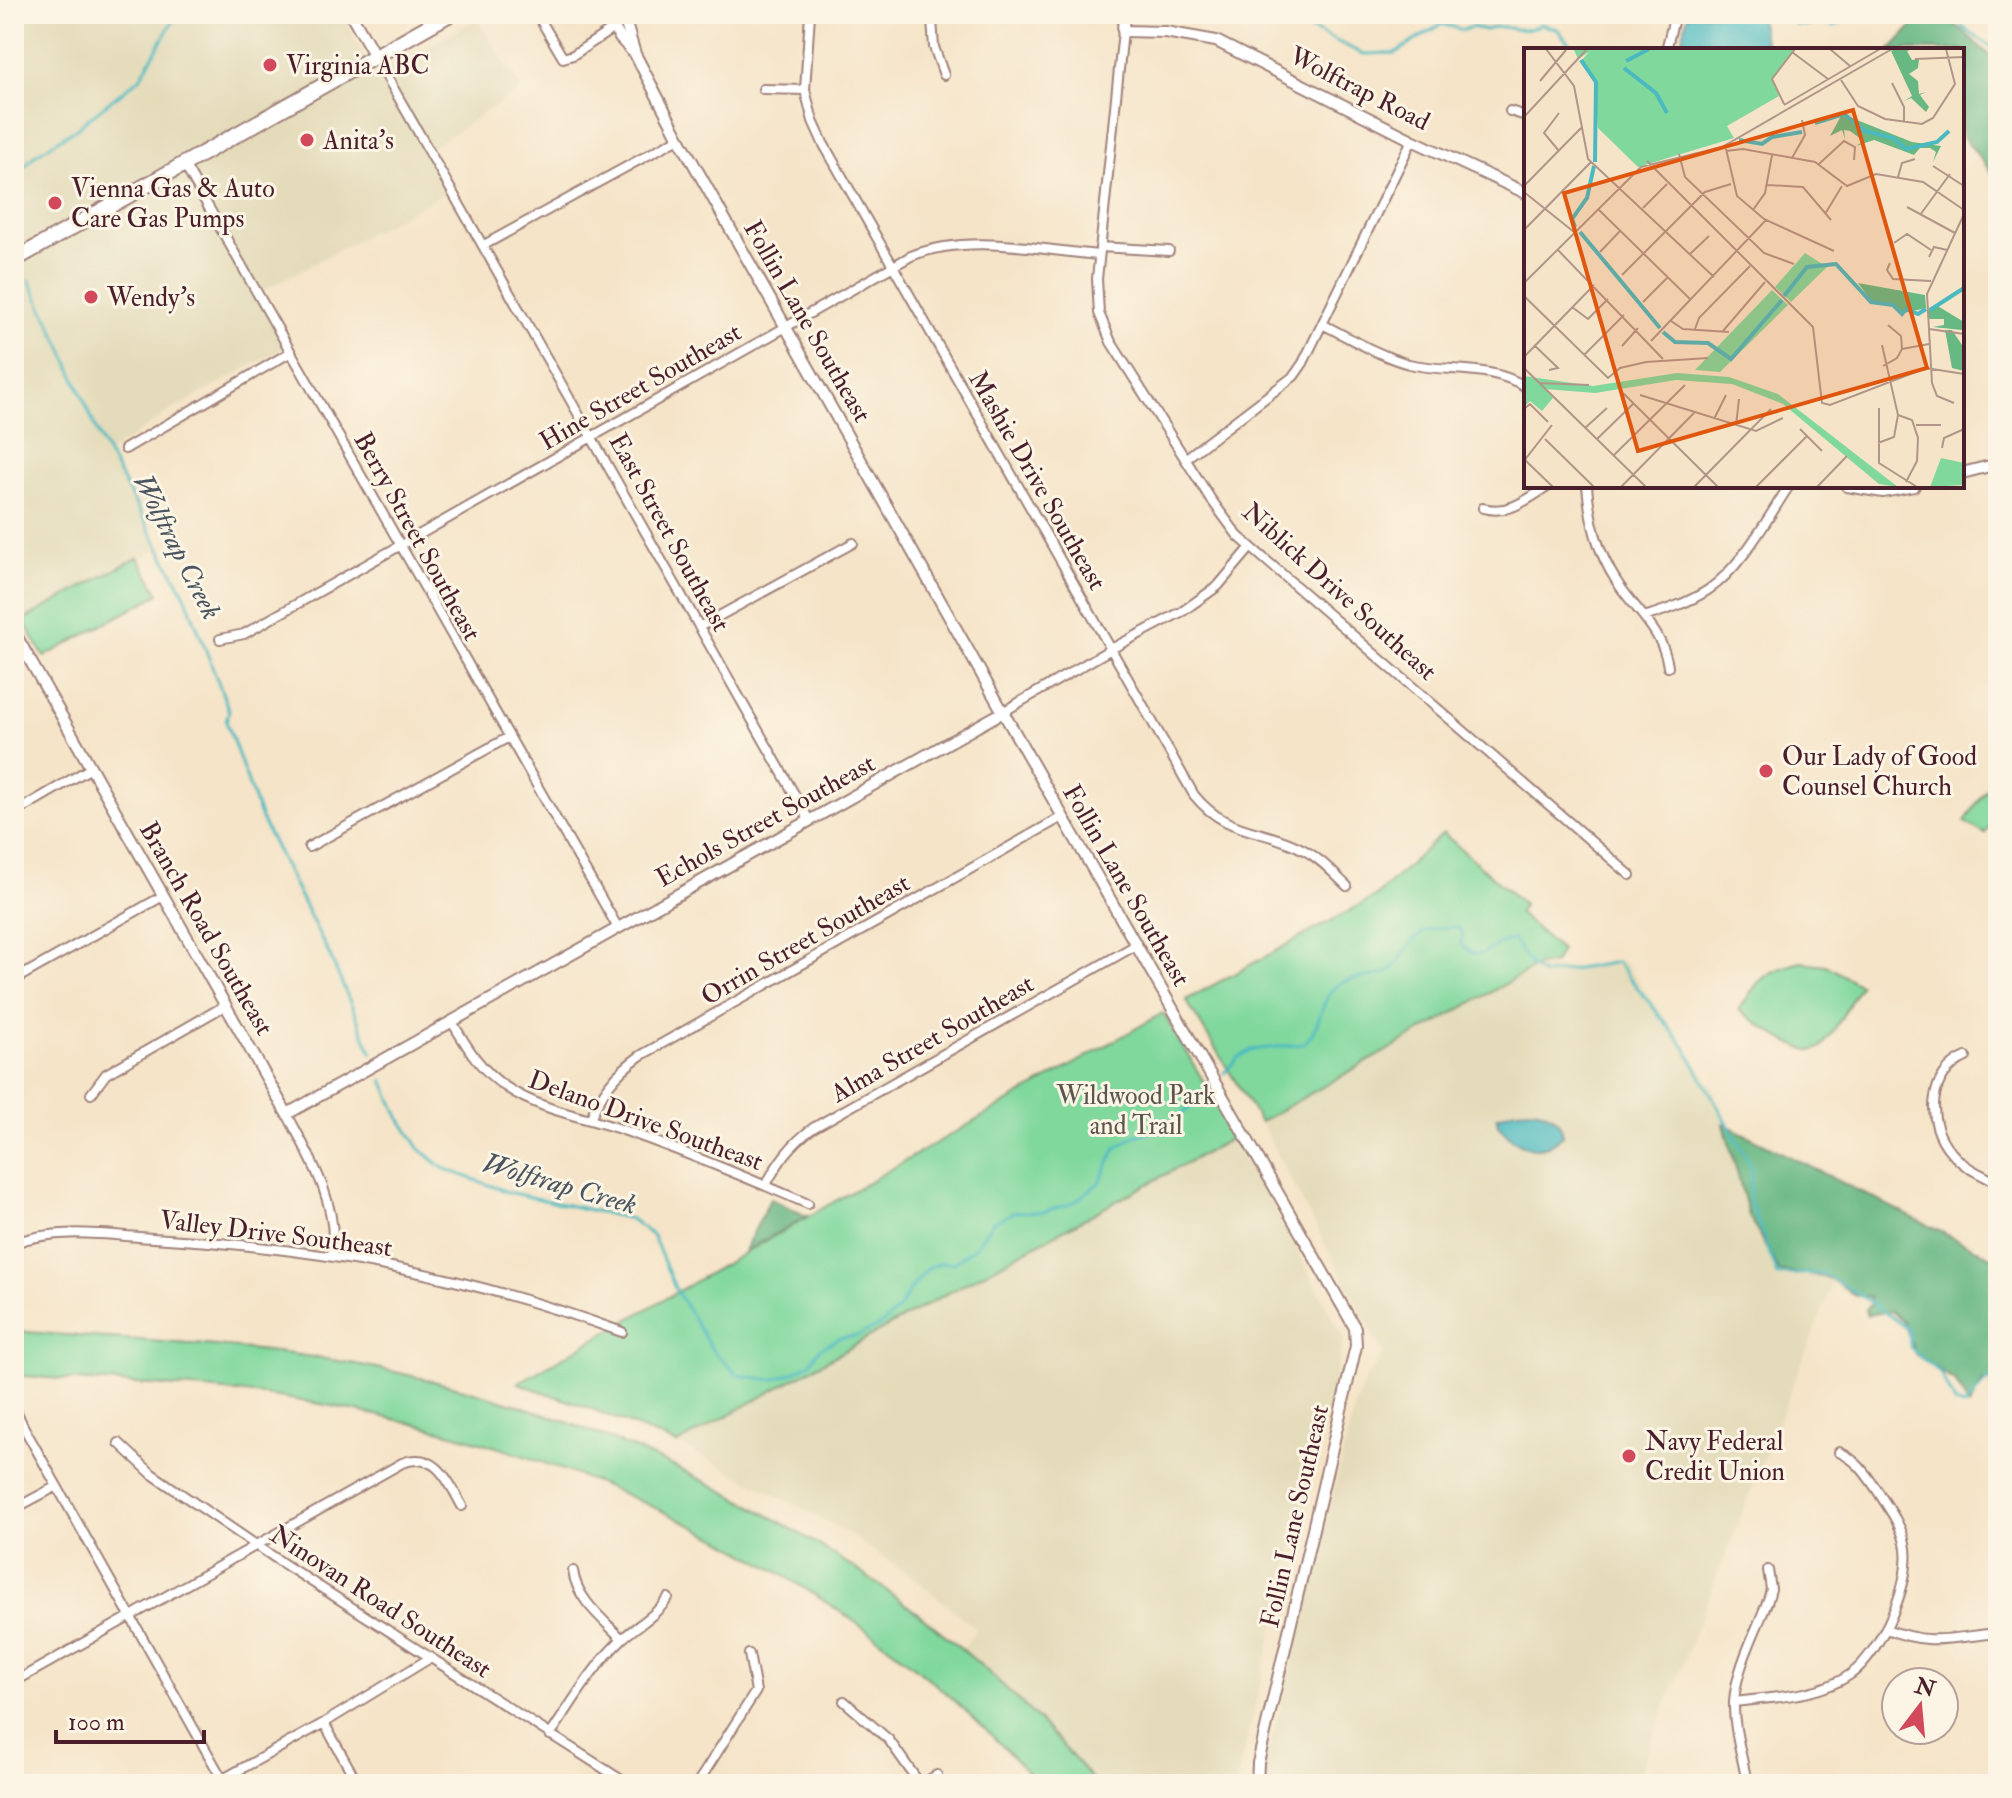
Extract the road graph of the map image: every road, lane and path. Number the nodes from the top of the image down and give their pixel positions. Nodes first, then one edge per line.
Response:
1 (351, 14) edge
2 (450, 14) edge
3 (537, 14) edge
4 (606, 14) edge
5 (623, 14) edge
6 (810, 14) edge
7 (922, 14) edge
8 (1124, 14) edge
9 (1675, 14) edge
10 (614, 28) junction
11 (1123, 31) junction
12 (1666, 48) edge
13 (635, 54) junction
14 (375, 56) junction
15 (944, 75) dead end
16 (763, 89) dead end
17 (805, 90) junction
18 (1510, 111) dead end
19 (1524, 115) edge
20 (679, 138) junction
21 (1412, 140) junction
22 (184, 164) junction
23 (1524, 192) edge
24 (484, 245) junction
25 (1099, 251) junction
26 (1169, 251) dead end
27 (14, 260) edge
28 (894, 267) junction
29 (1322, 324) junction
30 (786, 326) junction
31 (291, 352) junction
32 (1524, 386) edge
33 (593, 437) junction
34 (125, 449) dead end
35 (1185, 459) junction
36 (1998, 464) edge
37 (1964, 472) edge
38 (1546, 488) edge
39 (1587, 488) edge
40 (1788, 488) edge
41 (1859, 488) edge
42 (1904, 488) edge
43 (1483, 508) dead end
44 (853, 543) dead end
45 (400, 546) junction
46 (1251, 547) junction
47 (1644, 617) junction
48 (699, 627) junction
49 (14, 632) edge
50 (220, 639) dead end
51 (1111, 649) junction
52 (19, 652) edge
53 (1668, 667) dead end
54 (1003, 712) junction
55 (509, 737) junction
56 (91, 768) junction
57 (14, 813) edge
58 (1062, 817) junction
59 (809, 820) junction
60 (309, 847) dead end
61 (1630, 875) dead end
62 (1347, 886) dead end
63 (163, 896) junction
64 (618, 928) junction
65 (1136, 945) junction
66 (14, 980) edge
67 (226, 1005) junction
68 (452, 1022) junction
69 (1966, 1057) dead end
70 (91, 1094) dead end
71 (287, 1114) junction
72 (590, 1120) junction
73 (1998, 1183) edge
74 (766, 1185) junction
75 (808, 1204) dead end
76 (14, 1243) edge
77 (332, 1255) junction
78 (622, 1332) dead end
79 (14, 1405) edge
80 (119, 1443) dead end
81 (1839, 1452) dead end
82 (57, 1486) junction
83 (462, 1506) dead end
84 (14, 1509) edge
85 (257, 1543) junction
86 (1768, 1570) dead end
87 (573, 1571) dead end
88 (668, 1598) dead end
89 (129, 1616) junction
90 (1886, 1629) junction
91 (1998, 1633) edge
92 (622, 1639) junction
93 (749, 1654) dead end
94 (430, 1658) junction
95 (14, 1682) edge
96 (844, 1701) dead end
97 (1734, 1702) junction
98 (324, 1723) junction
99 (550, 1735) junction
100 (937, 1775) dead end
101 (220, 1782) edge
102 (358, 1784) edge
103 (628, 1784) edge
104 (697, 1784) edge
105 (921, 1784) edge
106 (1257, 1784) edge
107 (1747, 1784) edge

1 - 14 street
2 - 14 main road
3 - 10 street
4 - 10 street, Follin Lane Southeast
5 - 13 street, Follin Lane Southeast
6 - 17 street, Mashie Drive Southeast
7 - 15 street
8 - 11 street, Niblick Drive Southeast
9 - 12 street
10 - 13 street, Follin Lane Southeast
11 - 21 street, Wolftrap Road
11 - 25 street, Niblick Drive Southeast
13 - 20 street, Follin Lane Southeast
14 - 22 main road
14 - 24 street, East Street Southeast
16 - 17 street
17 - 28 street, Mashie Drive Southeast
18 - 19 street
20 - 24 street
20 - 30 street, Follin Lane Southeast
21 - 23 street, Wolftrap Road
21 - 29 street
22 - 27 main road
22 - 31 street, Berry Street Southeast
24 - 33 street, East Street Southeast
25 - 26 street, Hine Street Southeast
25 - 28 street, Hine Street Southeast
25 - 35 street, Niblick Drive Southeast
28 - 30 street, Hine Street Southeast
28 - 51 street, Mashie Drive Southeast
29 - 32 street
29 - 35 street
30 - 33 street, Hine Street Southeast
30 - 54 street, Follin Lane Southeast
31 - 34 street
31 - 45 street, Berry Street Southeast
33 - 45 street, Hine Street Southeast
33 - 48 street, East Street Southeast
35 - 46 street, Niblick Drive Southeast
36 - 37 street
38 - 43 street
39 - 47 street
40 - 47 street
41 - 42 street
44 - 48 street
45 - 50 street, Hine Street Southeast
45 - 55 street, Berry Street Southeast
46 - 51 street, Echols Street Southeast
46 - 61 street, Niblick Drive Southeast
47 - 53 street
48 - 59 street, East Street Southeast
49 - 52 street, Branch Road Southeast
51 - 54 street, Echols Street Southeast
51 - 62 street, Mashie Drive Southeast
52 - 56 street, Branch Road Southeast
54 - 58 street, Follin Lane Southeast
54 - 59 street, Echols Street Southeast
55 - 60 street
55 - 64 street, Berry Street Southeast
56 - 57 street
56 - 63 street, Branch Road Southeast
58 - 65 street, Follin Lane Southeast
58 - 72 street, Orrin Street Southeast
59 - 64 street, Echols Street Southeast
63 - 66 street
63 - 67 street, Branch Road Southeast
64 - 68 street, Echols Street Southeast
65 - 74 street, Alma Street Southeast
65 - 106 street, Follin Lane Southeast
67 - 70 street
67 - 71 street, Branch Road Southeast
68 - 71 street, Echols Street Southeast
68 - 72 street, Delano Drive Southeast
69 - 73 street
71 - 77 street, Branch Road Southeast
72 - 74 street, Delano Drive Southeast
74 - 75 street, Delano Drive Southeast
76 - 77 street, Valley Drive Southeast
77 - 78 street, Valley Drive Southeast
79 - 82 street
80 - 85 street, Ninovan Road Southeast
81 - 90 street
82 - 84 street
82 - 89 street
83 - 85 street
85 - 89 street
85 - 94 street, Ninovan Road Southeast
86 - 97 street
87 - 92 street
88 - 92 street
89 - 95 street
89 - 101 street
90 - 91 street
90 - 97 street
92 - 99 street
93 - 104 street
94 - 98 street
94 - 99 street, Ninovan Road Southeast
96 - 105 street
97 - 107 street
98 - 101 street
98 - 102 street
99 - 103 street, Ninovan Road Southeast
100 - 105 street

